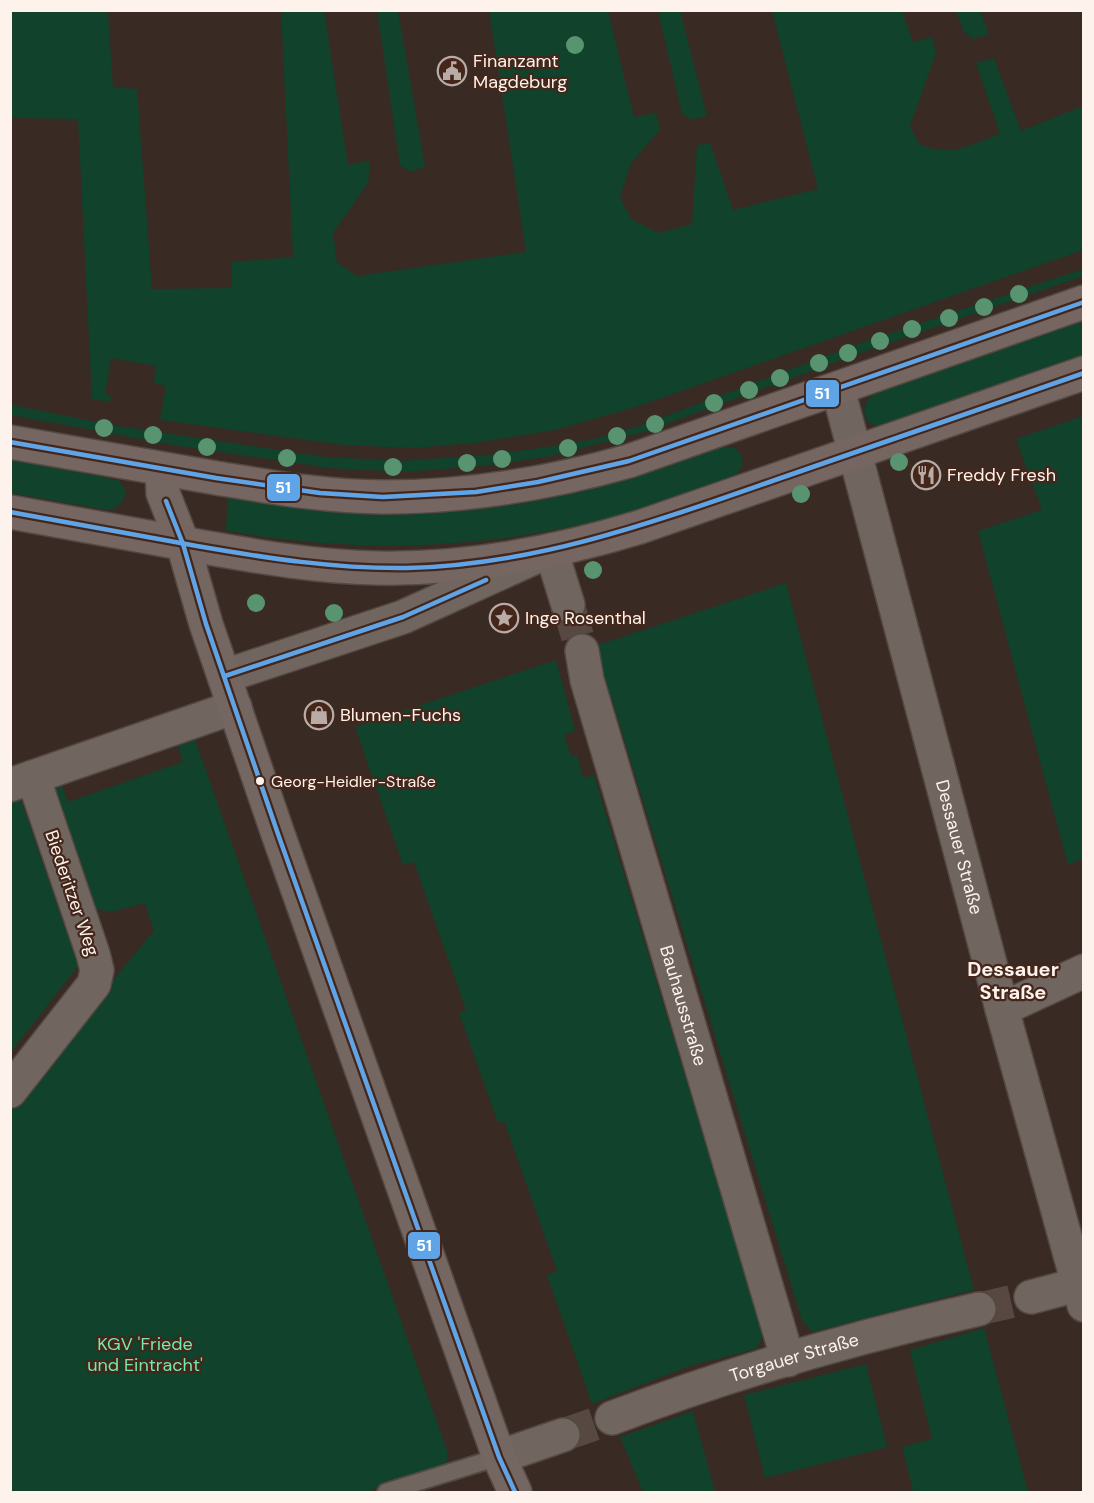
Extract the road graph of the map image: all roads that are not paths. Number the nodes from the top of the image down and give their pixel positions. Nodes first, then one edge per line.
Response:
1 (1083, 302) edge
2 (1083, 373) edge
3 (838, 389) junction
4 (10, 441) edge
5 (854, 453) junction
6 (162, 469) junction
7 (10, 512) edge
8 (183, 544) junction
9 (551, 550) junction
10 (568, 605) tunnel mouth
11 (582, 651) tunnel mouth
12 (225, 676) junction
13 (235, 707) junction
14 (22, 781) edge
15 (1083, 972) edge
16 (1002, 1009) junction
17 (10, 1091) edge
18 (1082, 1291) edge
19 (1031, 1297) tunnel mouth
20 (979, 1309) tunnel mouth
21 (788, 1360) junction
22 (612, 1418) tunnel mouth
23 (563, 1435) tunnel mouth
24 (499, 1457) junction
25 (386, 1492) edge
26 (515, 1492) edge

1 - 3 main road
2 - 5 main road
3 - 5 street, Dessauer Straße
3 - 6 main road
4 - 6 main road
5 - 9 main road
5 - 16 street, Dessauer Straße
6 - 8 street
7 - 8 main road
8 - 9 main road
8 - 12 street
9 - 10 street
9 - 12 street
11 - 21 street, Bauhausstraße
12 - 13 street
13 - 14 street, Biederitzer Weg
13 - 24 street
14 - 17 street, Biederitzer Weg
15 - 16 street
16 - 18 street, Dessauer Straße
18 - 19 street
20 - 21 street, Torgauer Straße
21 - 22 street, Torgauer Straße
23 - 24 street
24 - 25 lane
24 - 26 street

